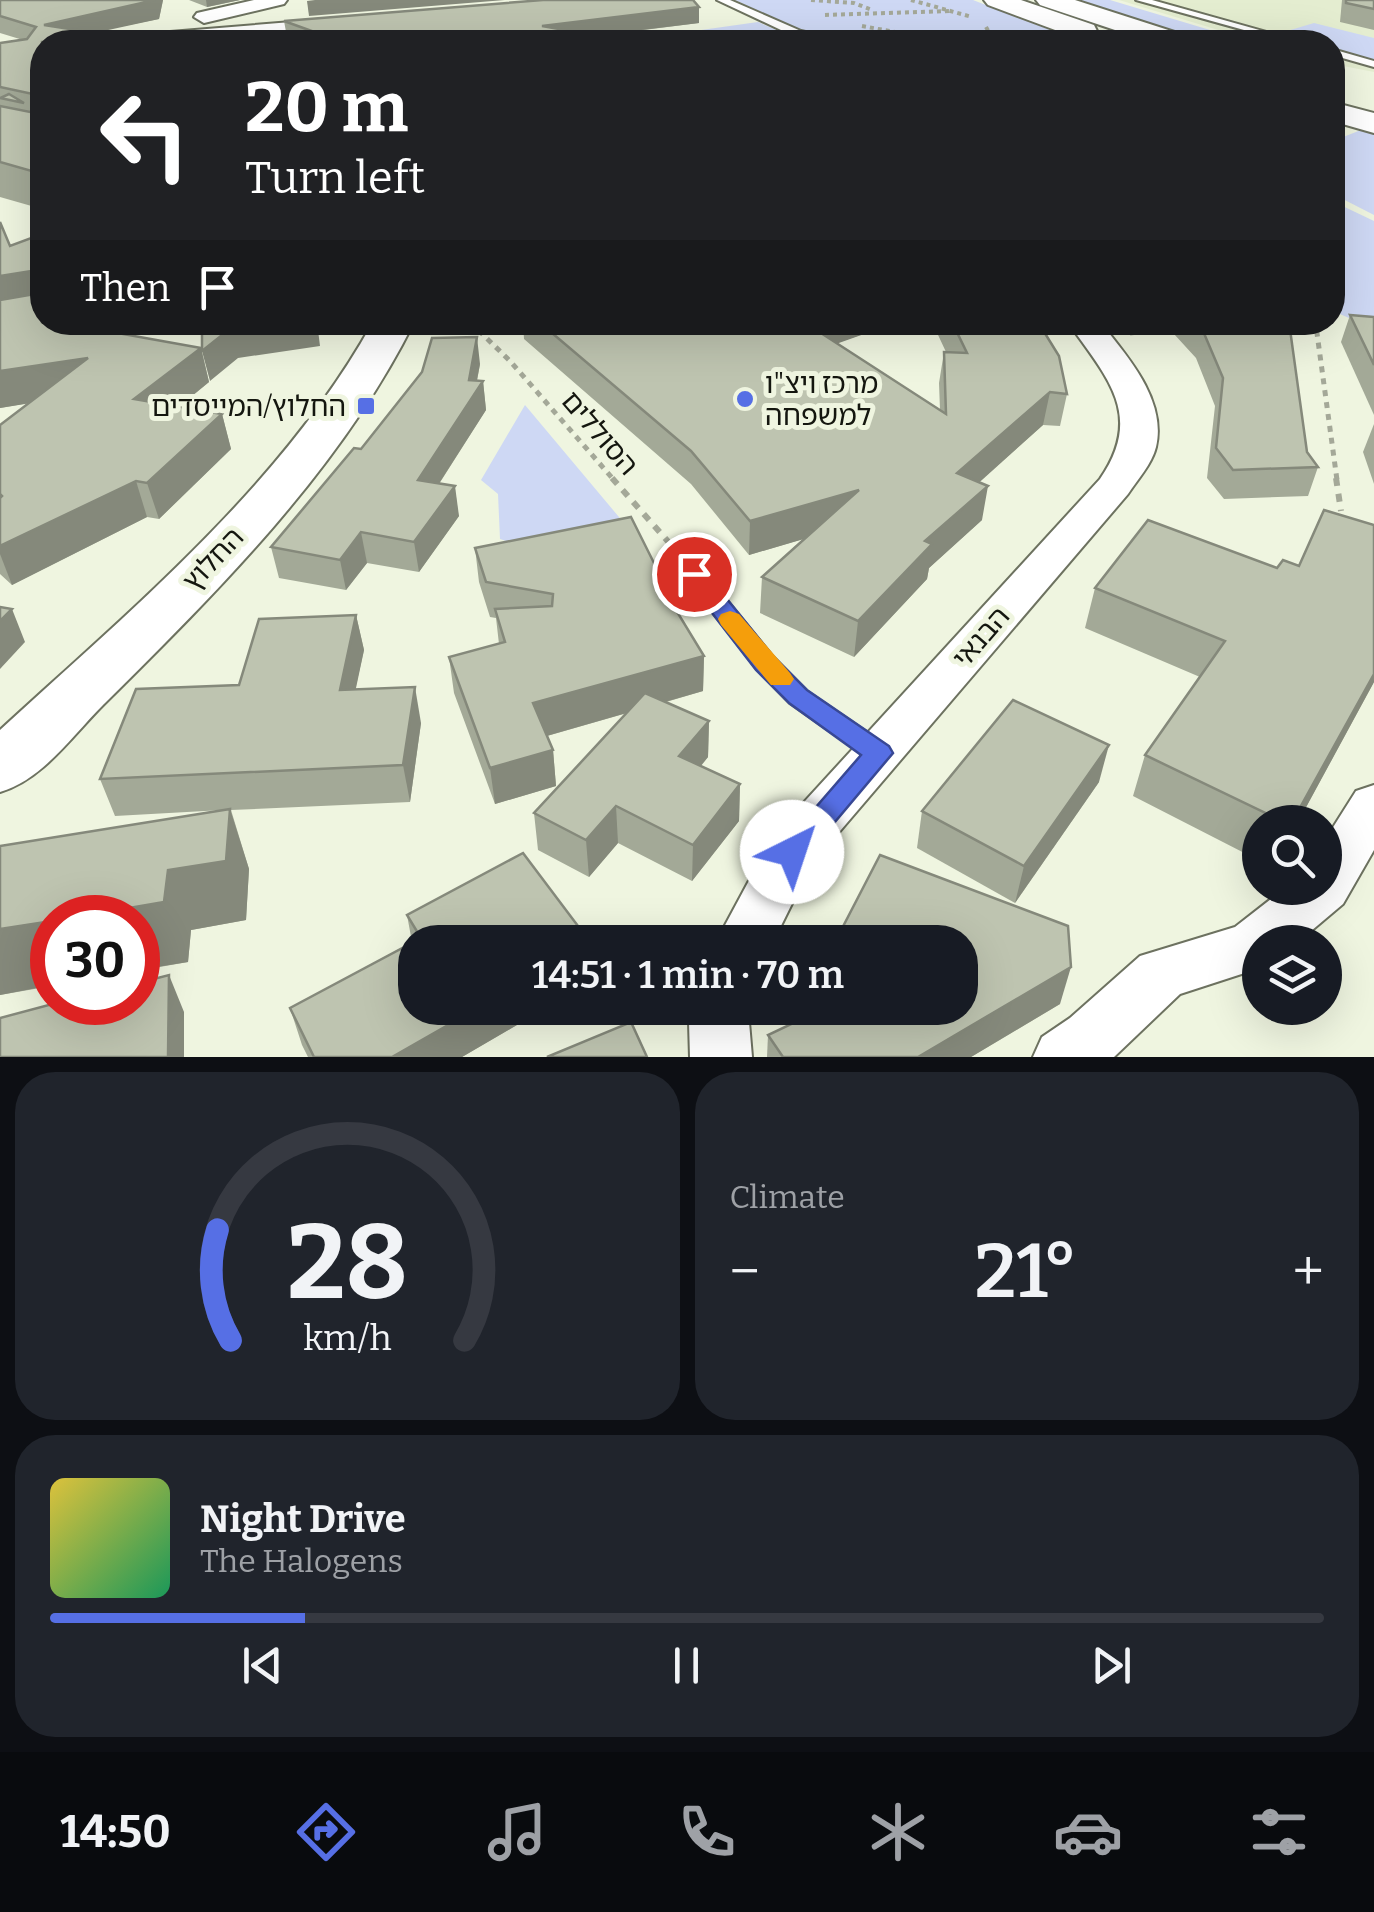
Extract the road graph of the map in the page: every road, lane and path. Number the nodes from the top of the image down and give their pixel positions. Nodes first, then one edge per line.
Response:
1 (278, 0) edge
2 (722, 0) edge
3 (810, 0) edge
4 (911, 0) edge
5 (997, 0) edge
6 (1049, 0) edge
7 (1141, 0) edge
8 (949, 11) junction
9 (876, 12) junction
10 (361, 22) edge
11 (189, 30) edge
12 (282, 30) edge
13 (788, 30) edge
14 (888, 30) edge
15 (988, 30) edge
16 (1083, 30) edge
17 (1141, 30) edge
18 (1252, 30) edge
19 (1345, 56) edge
20 (1374, 64) edge
21 (1345, 90) edge
22 (1374, 98) edge
23 (1345, 115) edge
24 (1374, 123) edge
25 (388, 335) edge
26 (483, 335) edge
27 (1091, 335) edge
28 (1317, 335) edge
29 (1341, 511) edge
30 (694, 574) joint
31 (879, 753) junction
32 (0, 768) edge
33 (1374, 805) edge
34 (1342, 859) edge
35 (1303, 905) edge
36 (753, 925) edge
37 (718, 1025) edge
38 (721, 1057) edge
39 (1064, 1057) edge

1 - 11 street
2 - 13 lane
3 - 9 path
4 - 8 path
5 - 16 highway
6 - 17 highway
7 - 18 lane
8 - 9 path
8 - 15 path
9 - 14 path
10 - 12 street
19 - 20 lane
21 - 22 highway
23 - 24 highway
25 - 32 street, החלוץ
26 - 30 path, הסוללים
27 - 31 street, הבנאי
28 - 29 path
30 - 31 lane
31 - 36 street, הבנאי
33 - 34 street
35 - 39 street
37 - 38 street

